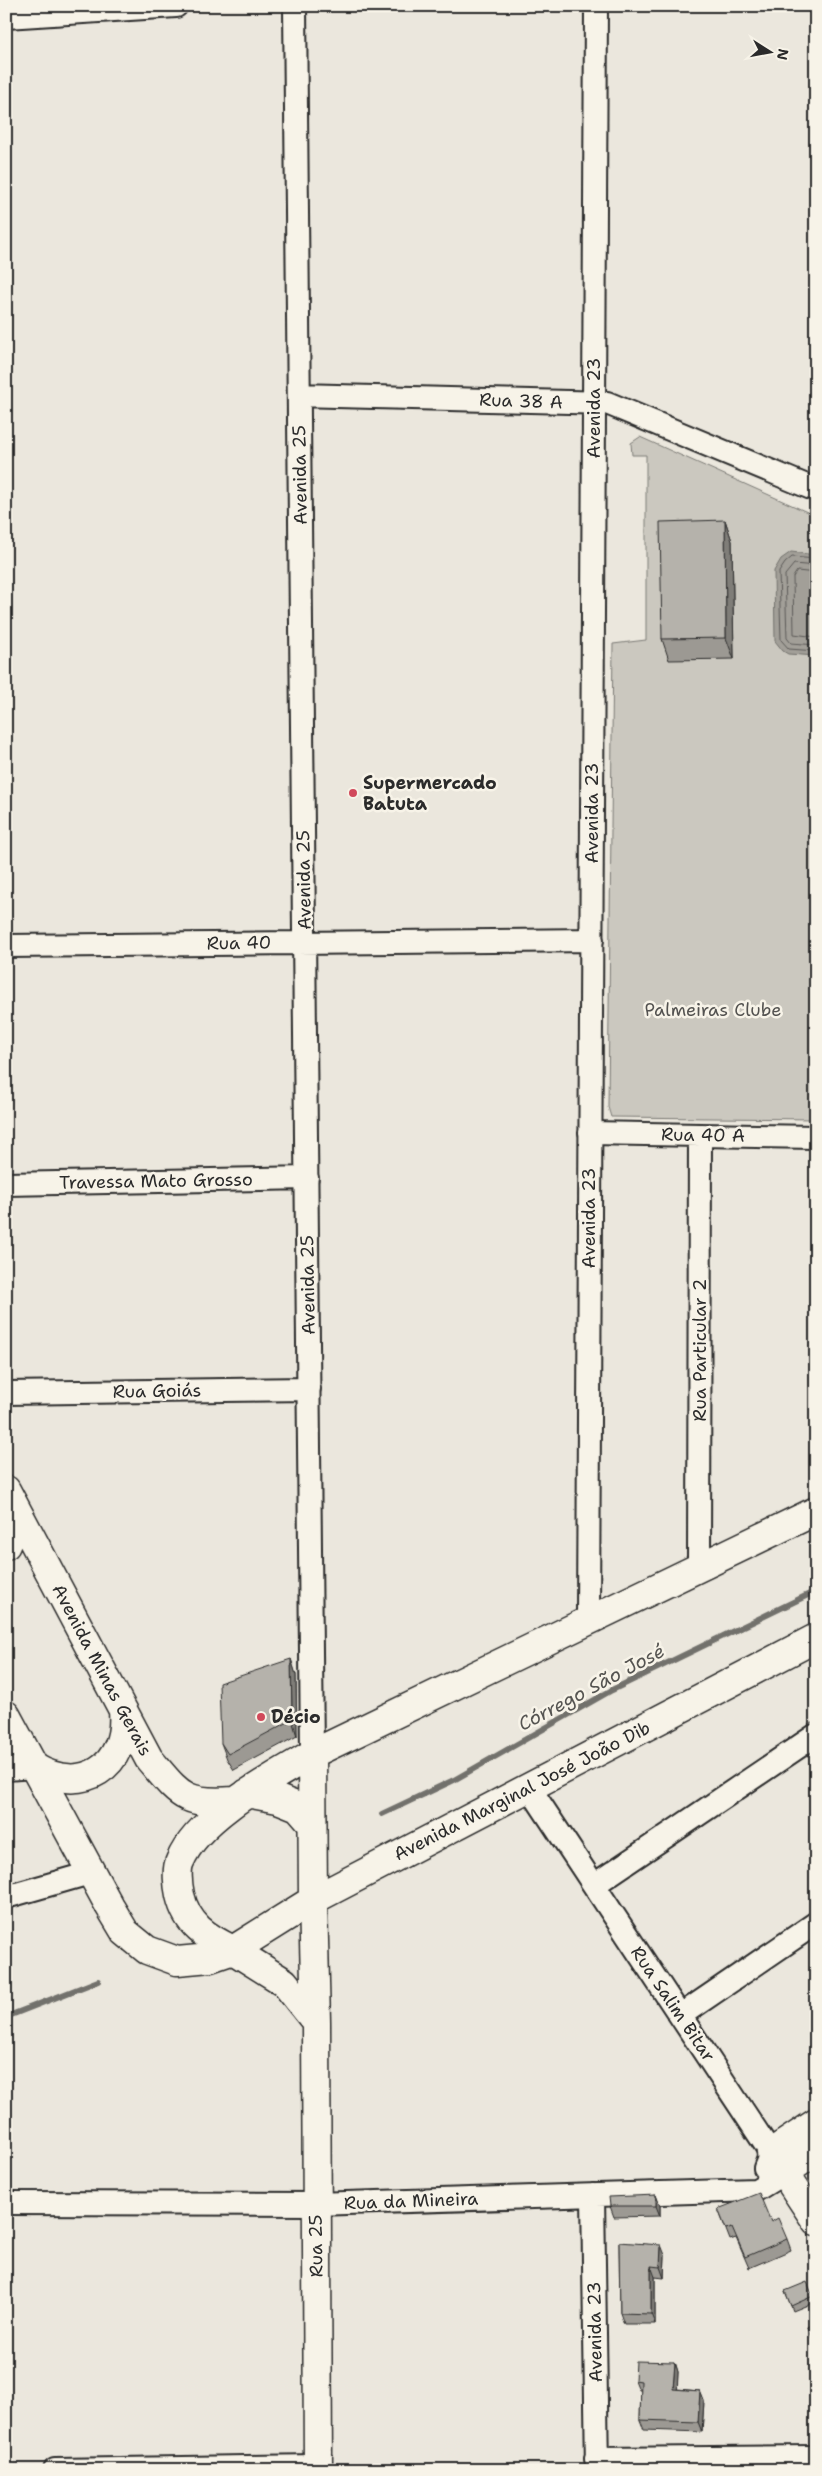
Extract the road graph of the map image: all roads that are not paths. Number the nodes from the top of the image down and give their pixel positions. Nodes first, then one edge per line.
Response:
1 (176, 6) edge
2 (295, 6) edge
3 (596, 6) edge
4 (6, 17) edge
5 (299, 395) junction
6 (594, 404) junction
7 (816, 490) edge
8 (592, 940) junction
9 (304, 943) junction
10 (6, 946) edge
11 (590, 1133) junction
12 (700, 1135) junction
13 (816, 1137) edge
14 (307, 1178) junction
15 (6, 1184) edge
16 (309, 1389) junction
17 (6, 1393) edge
18 (10, 1498) edge
19 (816, 1511) edge
20 (6, 1546) edge
21 (699, 1566) junction
22 (588, 1620) junction
23 (816, 1638) edge
24 (123, 1711) junction
25 (6, 1715) edge
26 (816, 1735) edge
27 (312, 1754) junction
28 (34, 1767) junction
29 (6, 1769) edge
30 (529, 1787) junction
31 (241, 1797) junction
32 (312, 1823) junction
33 (90, 1873) junction
34 (594, 1885) junction
35 (6, 1897) edge
36 (313, 1900) junction
37 (816, 1924) edge
38 (233, 1950) junction
39 (681, 2015) junction
40 (316, 2022) junction
41 (816, 2123) edge
42 (816, 2151) edge
43 (778, 2163) junction
44 (593, 2195) junction
45 (6, 2203) edge
46 (315, 2204) junction
47 (816, 2220) edge
48 (816, 2457) edge
49 (597, 2464) edge
50 (318, 2468) edge
51 (55, 2470) edge

1 - 4 street
2 - 5 street, Avenida 25
3 - 6 street, Avenida 23
5 - 6 street, Rua 38 A
5 - 9 street, Avenida 25
6 - 7 street, Rua 38 A
6 - 8 street, Avenida 23
8 - 9 street, Rua 40
8 - 11 street, Avenida 23
9 - 10 street, Rua 40
9 - 14 street, Avenida 25
11 - 12 street, Rua 40 A
11 - 22 street, Avenida 23
12 - 13 street, Rua 40 A
12 - 21 street, Rua Particular 2
14 - 15 street, Travessa Mato Grosso
14 - 16 street, Avenida 25
16 - 17 street, Rua Goiás
16 - 27 street, Avenida 25
18 - 20 main road
18 - 24 main road, Avenida Minas Gerais
19 - 21 main road
21 - 22 main road
22 - 27 main road
23 - 30 main road, Avenida Marginal José João Dib
24 - 28 main road
24 - 31 main road, Avenida Minas Gerais
25 - 28 main road
26 - 34 street
27 - 31 main road
27 - 32 main road
28 - 29 street
28 - 33 main road
30 - 34 street, Rua Salim Bitar
30 - 36 main road, Avenida Marginal José João Dib
31 - 32 main road
31 - 38 main road
32 - 36 main road
33 - 35 street
33 - 38 main road
34 - 39 street, Rua Salim Bitar
36 - 38 main road, Avenida Marginal José João Dib
36 - 40 main road, Rua 25
37 - 39 street
38 - 40 main road
39 - 43 street, Rua Salim Bitar
40 - 46 main road, Rua 25
41 - 43 main road
42 - 43 main road
43 - 44 street, Rua da Mineira
43 - 47 main road, Rua Salim Bitar
44 - 46 street, Rua da Mineira
44 - 49 street, Avenida 23
45 - 46 street, Rua da Mineira
46 - 50 main road, Rua 25
48 - 49 street
50 - 51 street

